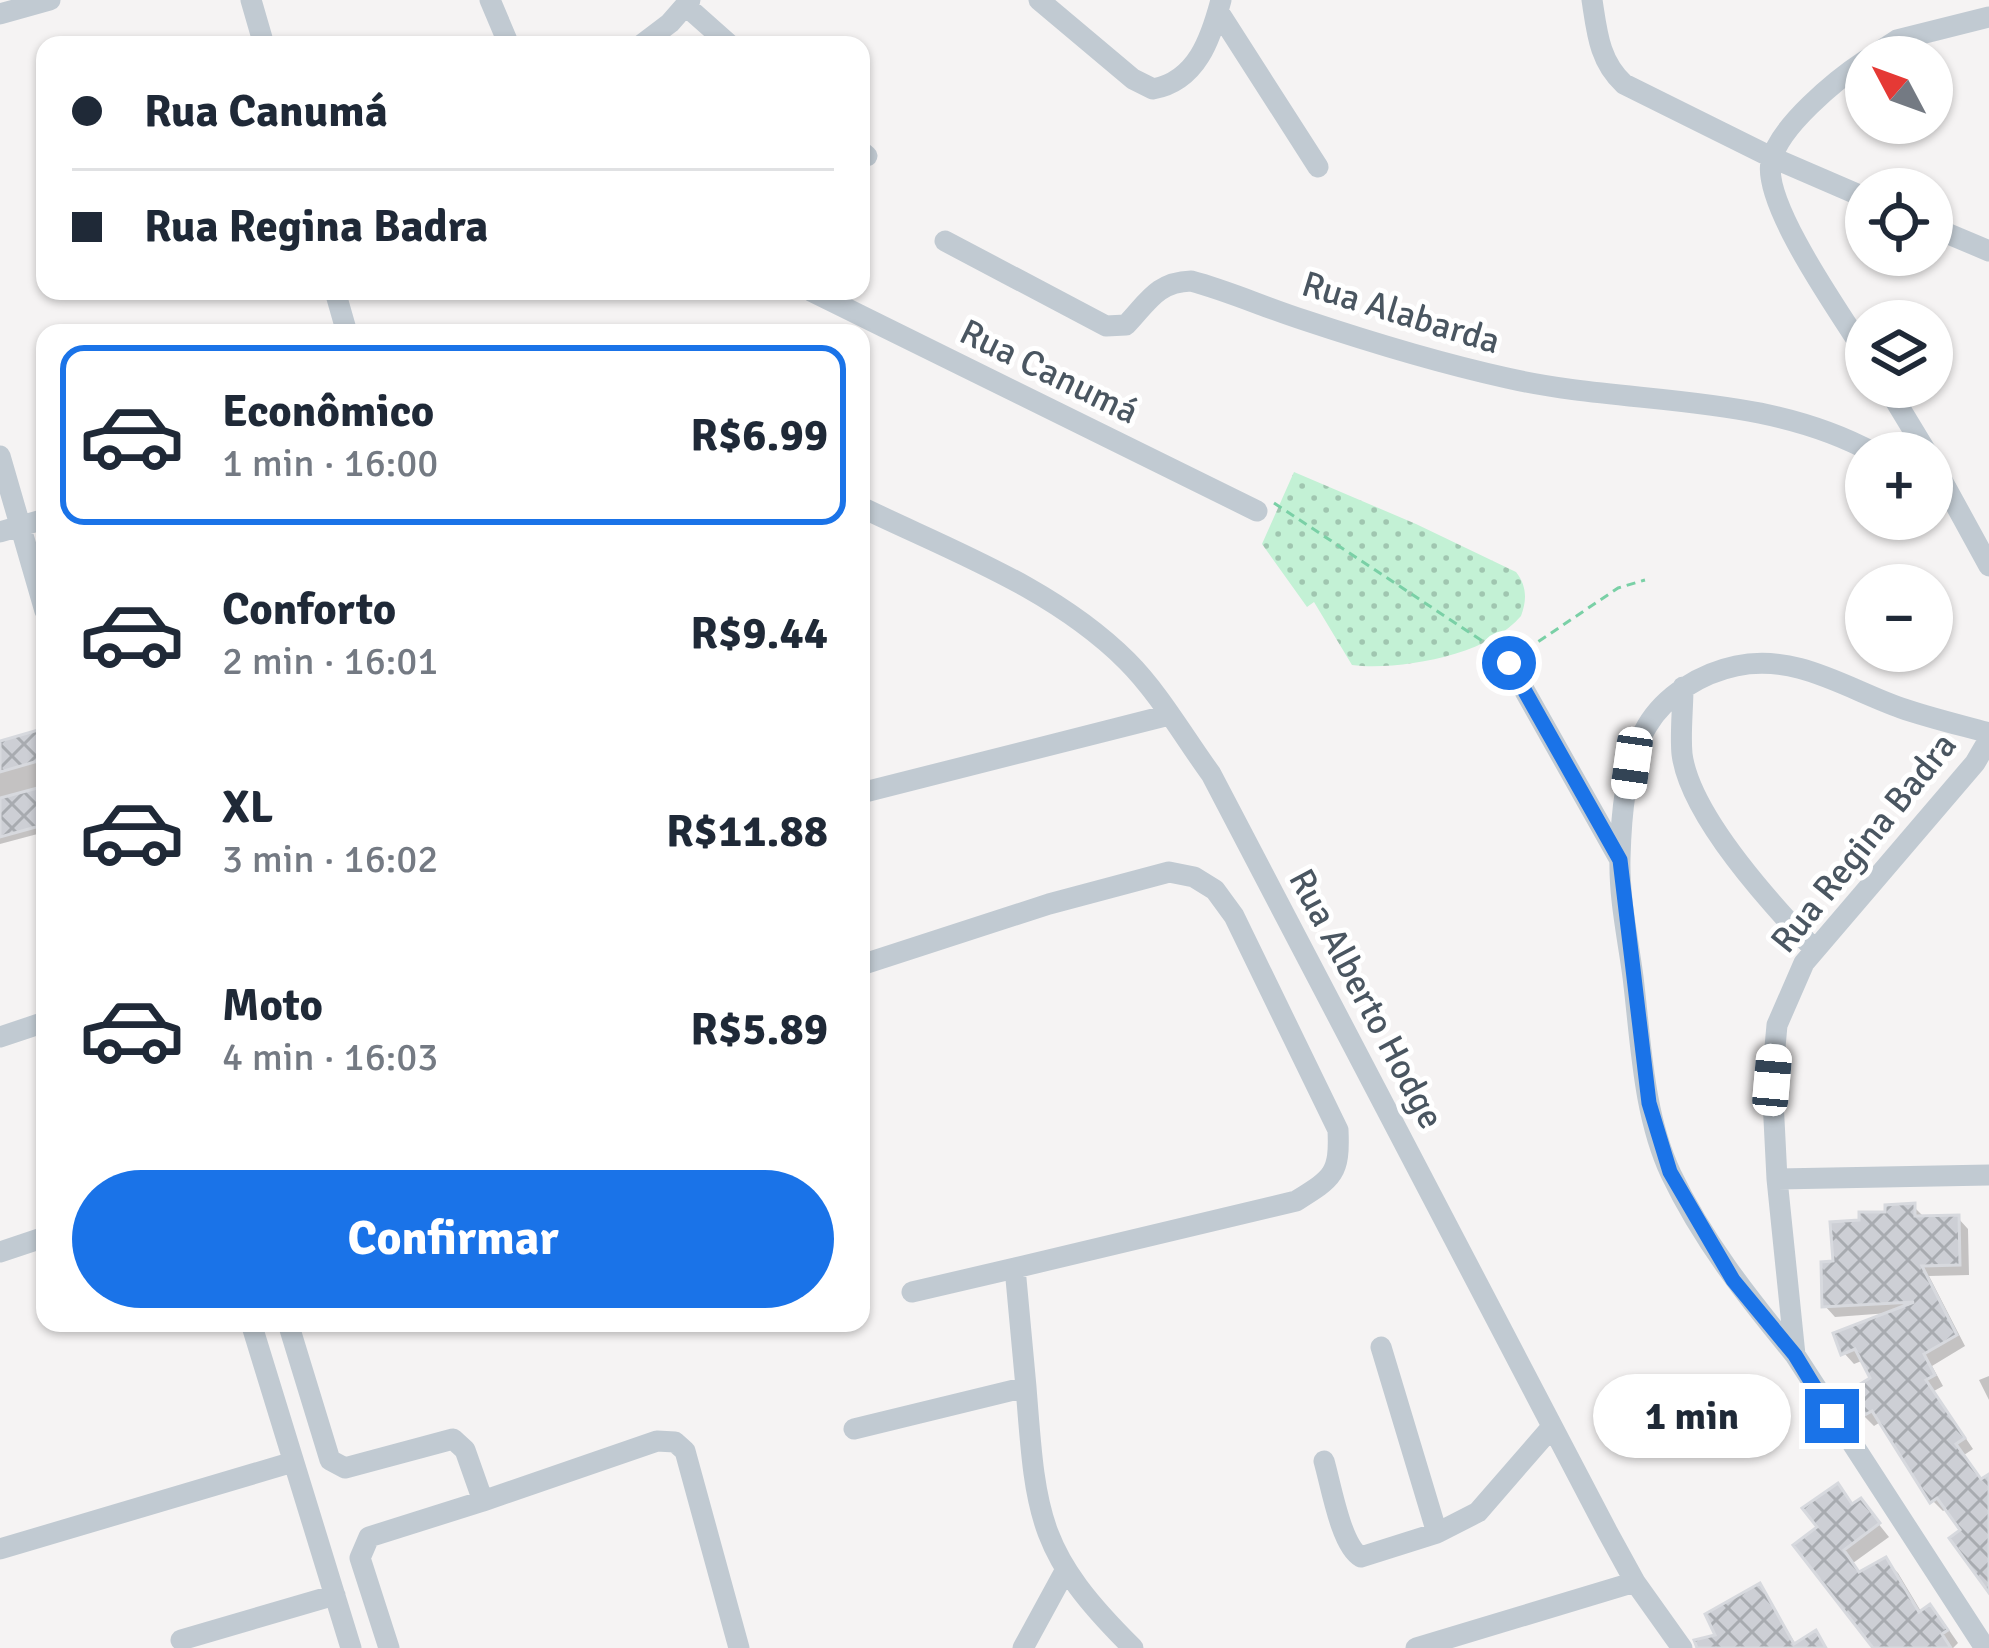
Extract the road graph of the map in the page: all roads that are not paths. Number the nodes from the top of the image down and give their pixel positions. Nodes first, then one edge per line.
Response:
1 (50, 0) edge
2 (250, 0) edge
3 (490, 0) edge
4 (1039, 0) edge
5 (1592, 0) edge
6 (688, 3) edge
7 (1220, 6) edge
8 (0, 14) edge
9 (1989, 17) edge
10 (261, 36) edge
11 (505, 36) edge
12 (651, 36) edge
13 (721, 36) edge
14 (1913, 36) edge
15 (1845, 76) edge
16 (1771, 157) junction
17 (1318, 167) dead end
18 (1845, 189) edge
19 (1953, 236) edge
20 (945, 241) dead end
21 (1989, 251) edge
22 (831, 300) edge
23 (1845, 318) edge
24 (1845, 441) edge
25 (0, 456) edge
26 (1953, 500) edge
27 (1266, 507) road end
28 (870, 511) edge
29 (1953, 512) edge
30 (1966, 523) junction
31 (10, 529) edge
32 (1989, 566) edge
33 (36, 590) edge
34 (1509, 663) road end
35 (1683, 688) junction
36 (1169, 715) junction
37 (1989, 736) edge
38 (870, 791) edge
39 (1620, 860) junction
40 (1814, 949) junction
41 (870, 962) edge
42 (36, 1025) edge
43 (0, 1036) edge
44 (1989, 1175) edge
45 (1777, 1179) junction
46 (36, 1240) edge
47 (0, 1252) edge
48 (1015, 1268) junction
49 (912, 1292) dead end
50 (254, 1332) edge
51 (291, 1332) edge
52 (1381, 1347) dead end
53 (1795, 1355) junction
54 (1026, 1387) junction
55 (1551, 1428) junction
56 (854, 1429) dead end
57 (1324, 1461) dead end
58 (293, 1462) junction
59 (483, 1501) junction
60 (1437, 1533) junction
61 (0, 1549) edge
62 (1065, 1571) junction
63 (1635, 1582) junction
64 (335, 1595) junction
65 (1107, 1624) junction
66 (181, 1640) dead end
67 (1473, 1640) edge
68 (351, 1648) edge
69 (389, 1648) edge
70 (740, 1648) edge
71 (1023, 1648) edge
72 (1106, 1648) edge
73 (1133, 1648) edge
74 (1416, 1648) edge
75 (1682, 1648) edge
76 (1985, 1648) edge

1 - 8 street
2 - 10 street
3 - 11 street
4 - 7 street
5 - 16 street
6 - 12 street
6 - 13 street
7 - 17 street
9 - 14 street
15 - 16 street
16 - 18 street
16 - 23 street
19 - 21 street
20 - 24 street, Rua Alabarda
22 - 27 street, Rua Canumá
25 - 31 street
26 - 30 street
28 - 36 street, Rua Alberto Hodge
29 - 30 street
30 - 32 street
31 - 33 street
34 - 39 street
35 - 37 street
35 - 39 street
35 - 40 street
36 - 38 street
36 - 55 street, Rua Alberto Hodge
37 - 40 street, Rua Regina Badra
39 - 53 street
40 - 45 street, Rua Regina Badra
41 - 48 street
42 - 43 street
44 - 45 street
45 - 53 street, Rua Regina Badra
46 - 47 street
48 - 49 street
48 - 54 street
50 - 58 street
51 - 59 street
52 - 60 street
53 - 76 street, Rua Regina Badra
54 - 56 street
54 - 62 street
55 - 60 street
55 - 63 street, Rua Alberto Hodge
57 - 60 street
58 - 61 street
58 - 64 street
59 - 69 street
59 - 70 street
62 - 65 street
62 - 71 street
63 - 67 street
63 - 75 street, Rua Alberto Hodge
64 - 66 street
64 - 68 street
65 - 72 street
65 - 73 street
67 - 74 street

